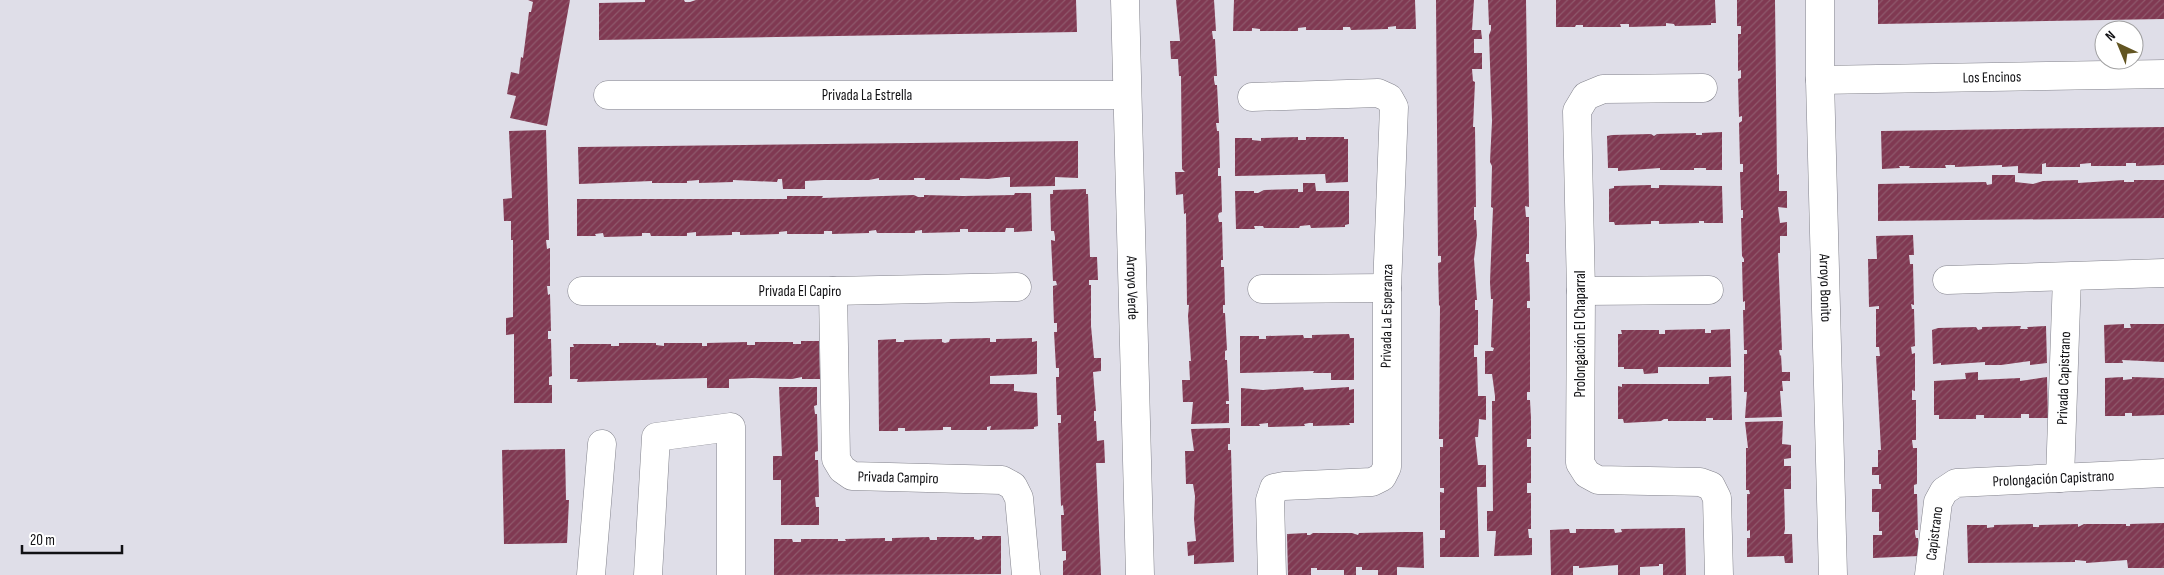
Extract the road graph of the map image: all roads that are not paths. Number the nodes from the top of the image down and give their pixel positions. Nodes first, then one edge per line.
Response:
1 (1125, 0) edge
2 (1820, 0) edge
3 (2164, 74) edge
4 (1820, 80) junction
5 (1703, 88) dead end
6 (608, 95) dead end
7 (1126, 95) junction
8 (1252, 97) dead end
9 (2164, 273) edge
10 (2067, 277) junction
11 (1947, 280) dead end
12 (1017, 287) dead end
13 (1386, 288) junction
14 (1262, 290) dead end
15 (1709, 290) dead end
16 (582, 291) dead end
17 (834, 291) junction
18 (1581, 291) junction
19 (602, 444) dead end
20 (2164, 473) edge
21 (2060, 478) junction
22 (1944, 491) joint
23 (591, 575) edge
24 (648, 575) edge
25 (731, 575) edge
26 (1026, 575) edge
27 (1140, 575) edge
28 (1272, 575) edge
29 (1719, 575) edge
30 (1833, 575) edge
31 (1930, 575) edge

1 - 7 street, Arroyo Verde
2 - 4 street, Arroyo Bonito
3 - 4 street, Los Encinos
4 - 30 street, Arroyo Bonito
5 - 18 street, Prolongación El Chaparral
6 - 7 street, Privada La Estrella
7 - 27 street, Arroyo Verde
8 - 13 street, Privada La Esperanza
9 - 10 street
10 - 11 street
10 - 21 street, Privada Capistrano
12 - 17 street, Privada El Capiro
13 - 14 street
13 - 28 street, Privada La Esperanza
15 - 18 street
16 - 17 street, Privada El Capiro
17 - 26 street, Privada Campiro
18 - 29 street, Prolongación El Chaparral
19 - 23 street
20 - 21 street, Prolongación Capistrano
21 - 22 street, Prolongación Capistrano
22 - 31 street, Capistrano
24 - 25 street

